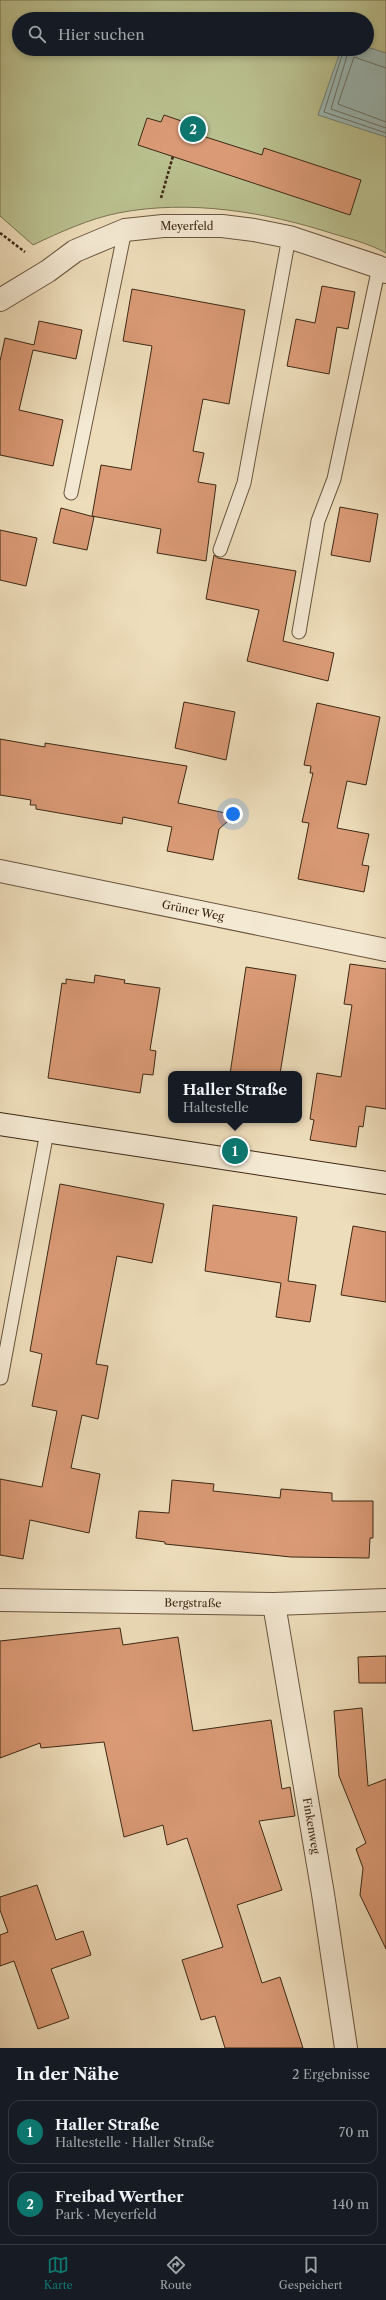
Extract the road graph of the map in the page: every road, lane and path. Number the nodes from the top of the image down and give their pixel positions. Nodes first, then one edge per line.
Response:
1 (173, 156) dead end
2 (163, 226) junction
3 (125, 230) junction
4 (289, 237) junction
5 (382, 270) edge
6 (0, 300) edge
7 (71, 493) dead end
8 (220, 550) dead end
9 (299, 632) dead end
10 (0, 871) edge
11 (386, 950) edge
12 (0, 1124) edge
13 (47, 1132) junction
14 (386, 1183) edge
15 (1, 1378) edge
16 (0, 1600) edge
17 (386, 1600) edge
18 (274, 1604) junction
19 (346, 2048) edge

1 - 2 path
2 - 3 street, Meyerfeld
2 - 4 street, Meyerfeld
3 - 6 street, Meyerfeld
3 - 7 lane
4 - 5 street, Meyerfeld
4 - 8 lane
5 - 9 lane
10 - 11 street, Grüner Weg
12 - 13 street
13 - 14 street
13 - 15 lane
16 - 18 street, Bergstraße
17 - 18 street, Bergstraße
18 - 19 street, Finkenweg

